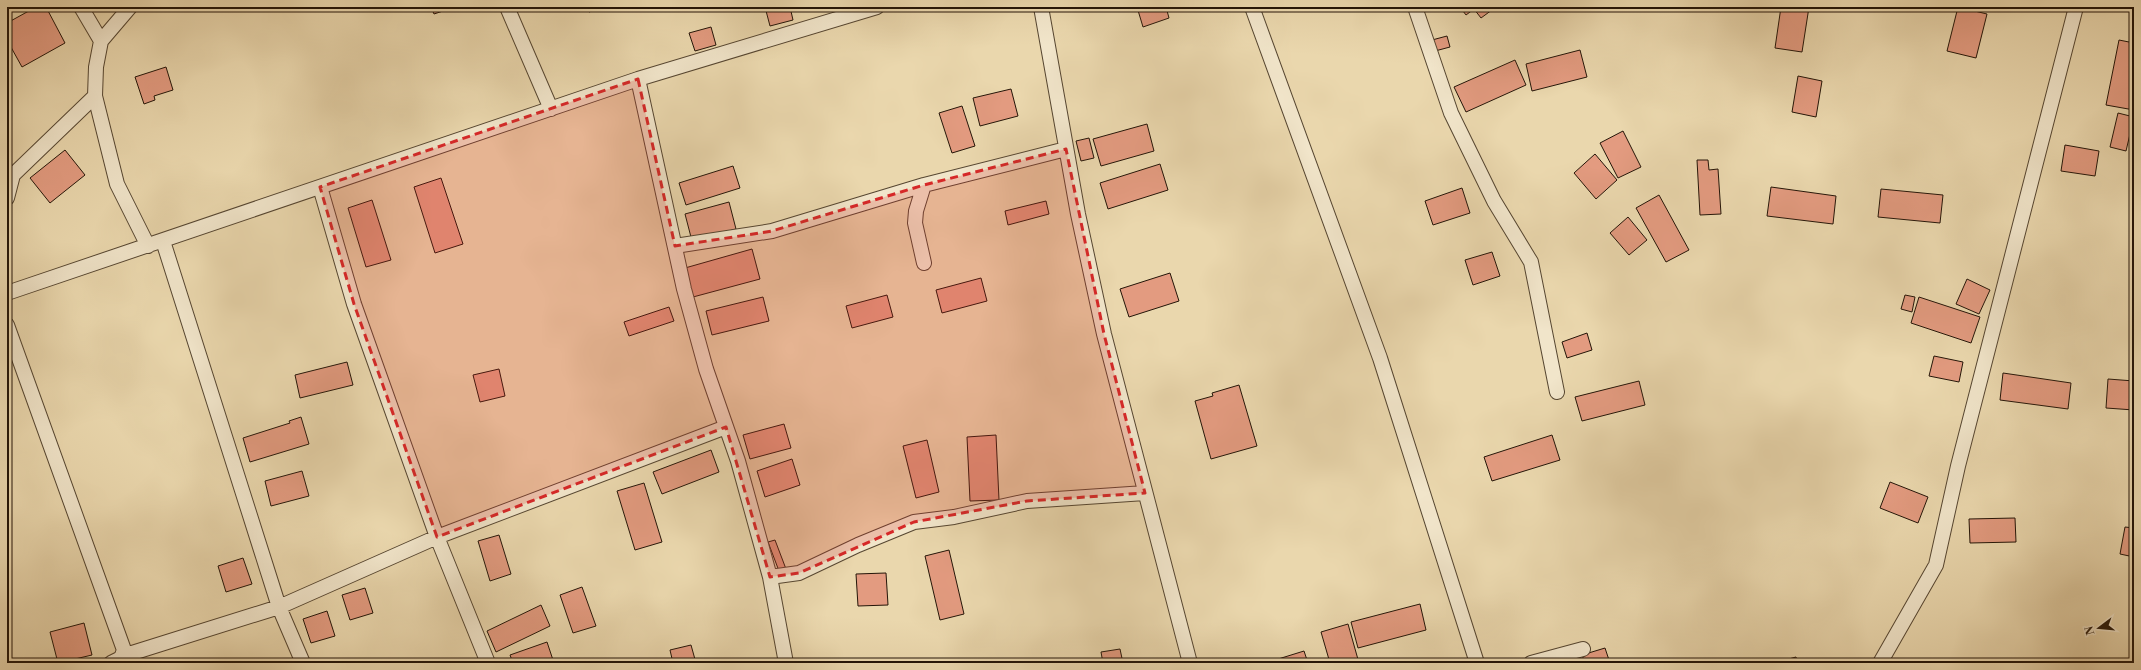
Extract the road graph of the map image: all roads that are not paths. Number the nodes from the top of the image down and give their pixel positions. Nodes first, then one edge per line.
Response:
1 (81, 7) edge
2 (130, 7) edge
3 (506, 7) edge
4 (1041, 7) edge
5 (1252, 7) edge
6 (1415, 7) edge
7 (2076, 7) edge
8 (869, 8) edge
9 (100, 41) junction
10 (638, 79) junction
11 (95, 96) junction
12 (551, 109) junction
13 (1066, 149) junction
14 (924, 185) junction
15 (320, 187) junction
16 (7, 198) edge
17 (163, 241) junction
18 (148, 246) junction
19 (675, 246) junction
20 (924, 263) dead end
21 (7, 293) edge
22 (7, 325) edge
23 (1557, 392) dead end
24 (726, 427) junction
25 (1145, 493) junction
26 (437, 537) junction
27 (770, 577) junction
28 (280, 606) junction
29 (1583, 649) dead end
30 (123, 659) edge
31 (303, 663) edge
32 (488, 663) edge
33 (786, 663) edge
34 (1190, 663) edge
35 (1477, 663) edge
36 (1531, 663) edge
37 (1880, 663) edge

1 - 9 street
2 - 9 street
3 - 12 street
4 - 13 street
5 - 35 street
6 - 23 street
7 - 37 street
8 - 10 street
9 - 11 street
10 - 12 street
10 - 19 street
11 - 16 street
11 - 18 street
12 - 15 street
13 - 14 street
13 - 25 street
14 - 19 street
14 - 20 street
15 - 17 street
15 - 26 street
17 - 18 street
17 - 28 street
18 - 21 street
19 - 24 street
22 - 30 street
24 - 26 street
24 - 27 street
25 - 27 street
25 - 34 street
26 - 28 street
26 - 32 street
27 - 33 street
28 - 30 street
28 - 31 street
29 - 36 street

